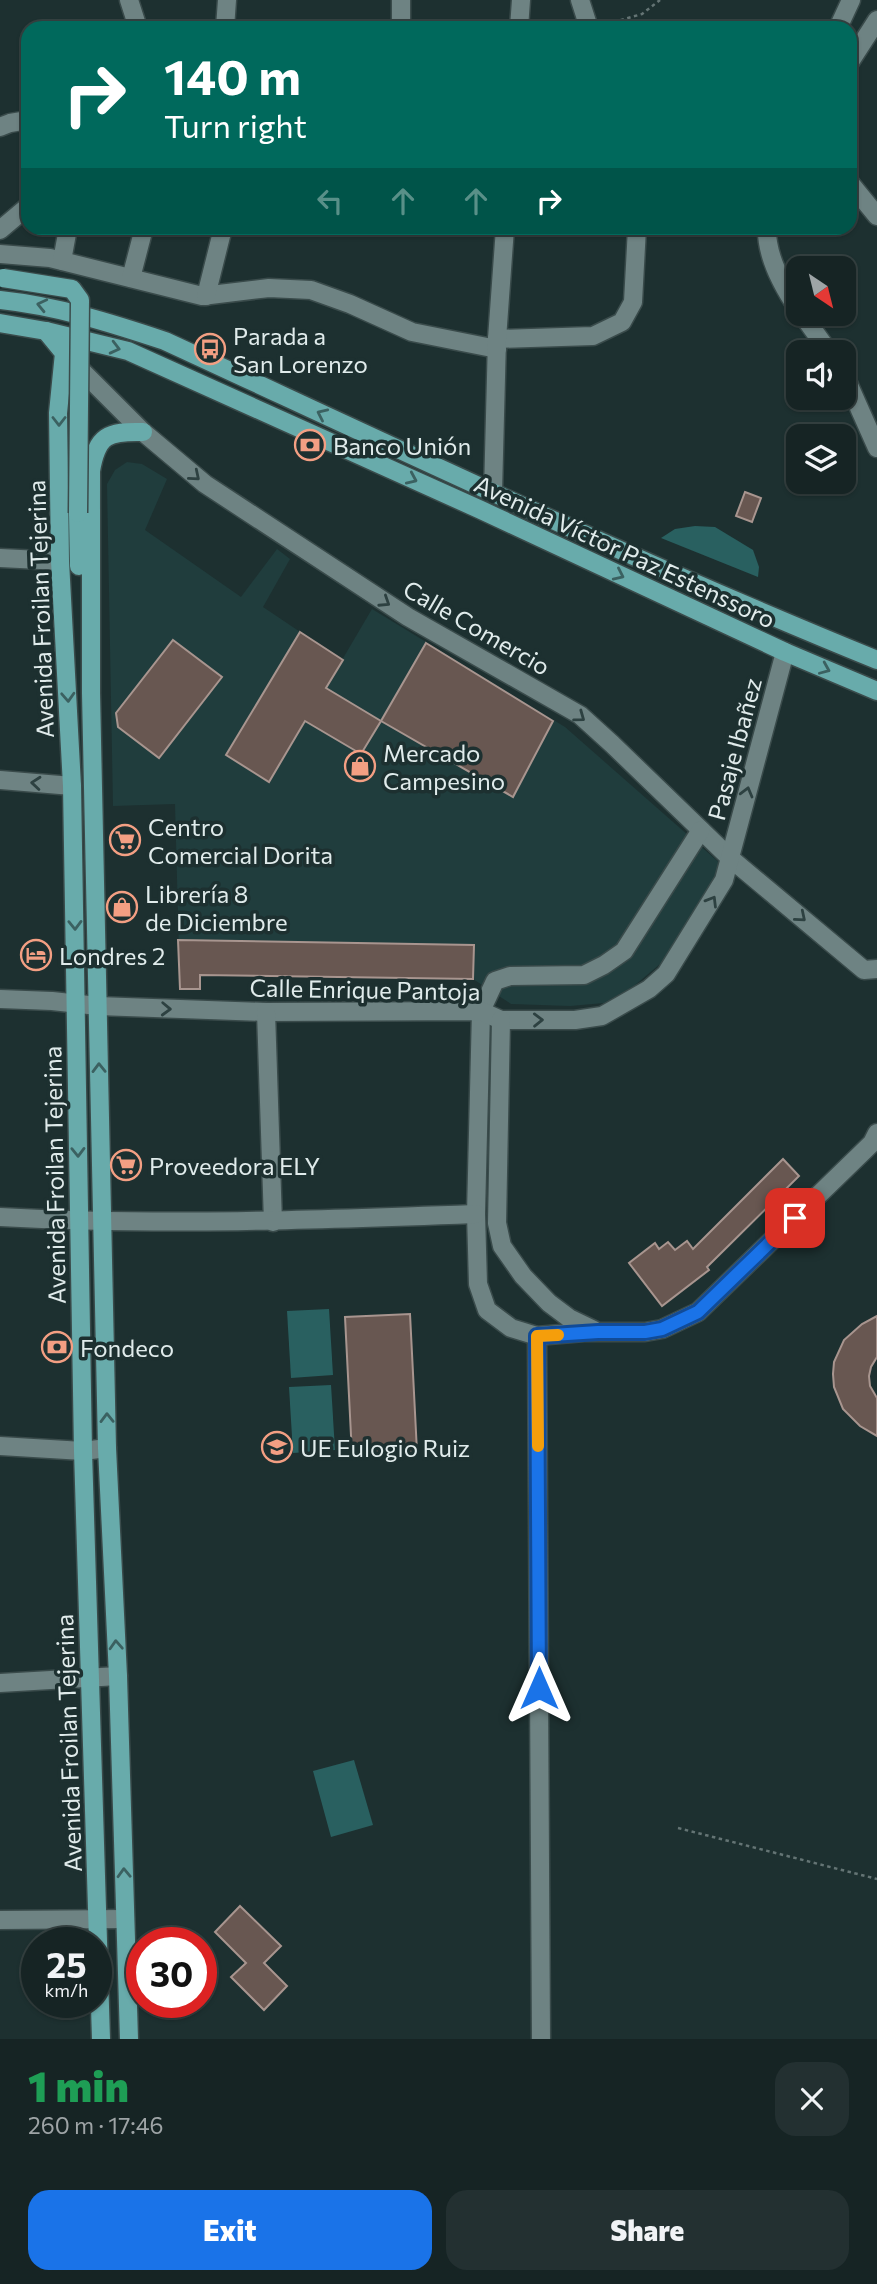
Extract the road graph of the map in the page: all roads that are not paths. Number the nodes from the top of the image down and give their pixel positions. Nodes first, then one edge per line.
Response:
1 (129, 0) edge
2 (227, 0) edge
3 (401, 0) edge
4 (521, 0) edge
5 (580, 0) edge
6 (851, 0) edge
7 (136, 21) edge
8 (226, 21) edge
9 (401, 21) edge
10 (520, 21) edge
11 (594, 21) edge
12 (841, 21) edge
13 (876, 24) edge
14 (857, 52) edge
15 (21, 121) edge
16 (0, 127) edge
17 (857, 192) edge
18 (21, 212) edge
19 (877, 216) edge
20 (0, 230) edge
21 (67, 235) edge
22 (142, 235) edge
23 (221, 235) edge
24 (505, 235) edge
25 (637, 235) edge
26 (766, 235) edge
27 (0, 254) edge
28 (61, 261) junction
29 (2, 278) edge
30 (131, 278) junction
31 (786, 287) edge
32 (206, 296) junction
33 (0, 300) edge
34 (0, 323) edge
35 (46, 331) junction
36 (497, 344) junction
37 (64, 353) junction
38 (856, 401) edge
39 (143, 432) junction
40 (877, 448) edge
41 (493, 492) junction
42 (0, 558) edge
43 (60, 561) junction
44 (785, 652) junction
45 (877, 660) edge
46 (877, 691) edge
47 (91, 693) junction
48 (0, 780) edge
49 (72, 786) junction
50 (701, 830) junction
51 (730, 858) junction
52 (877, 969) edge
53 (0, 999) edge
54 (76, 1003) junction
55 (98, 1006) junction
56 (481, 1011) junction
57 (266, 1012) junction
58 (501, 1020) junction
59 (877, 1133) edge
60 (475, 1214) junction
61 (0, 1217) edge
62 (79, 1221) junction
63 (103, 1222) junction
64 (273, 1222) junction
65 (598, 1332) junction
66 (537, 1336) junction
67 (0, 1446) edge
68 (107, 1448) junction
69 (83, 1451) junction
70 (118, 1676) junction
71 (89, 1678) junction
72 (0, 1683) edge
73 (98, 1919) junction
74 (125, 1919) junction
75 (0, 1920) edge
76 (101, 2039) edge
77 (129, 2039) edge
78 (541, 2039) edge

1 - 7 street
2 - 8 street
3 - 9 street
4 - 10 street
5 - 11 street
6 - 12 street
13 - 14 street
15 - 16 street
17 - 19 street
18 - 20 street
21 - 28 street
22 - 30 street
23 - 32 street
24 - 36 street
25 - 36 street
26 - 31 street
27 - 28 street
28 - 30 street
29 - 47 main road, bridge
30 - 32 street
32 - 36 street
41 -> 33 main road, Avenida Víctor Paz Estenssoro
34 - 35 main road, Avenida Víctor Paz Estenssoro
35 - 37 main road, Calle Comercio
35 -> 44 main road, Avenida Víctor Paz Estenssoro
36 - 41 street
37 - 39 street, Calle Comercio
37 -> 43 main road, Avenida Froilan Tejerina
38 - 40 street
39 - 47 main road, Avenida Froilan Tejerina
39 -> 50 street, Calle Comercio
41 - 45 main road, Avenida Víctor Paz Estenssoro
42 - 43 street
43 -> 49 main road, Avenida Froilan Tejerina
44 -> 46 main road, Avenida Víctor Paz Estenssoro
51 -> 44 street, Pasaje Ibañez
47 - 55 main road, Avenida Froilan Tejerina
49 -> 48 street
49 -> 54 main road, Avenida Froilan Tejerina
50 - 51 street, Calle Comercio
50 - 56 street
51 -> 52 street, Calle Comercio
58 -> 51 street, Calle Enrique Pantoja
53 - 54 street, Calle Enrique Pantoja
54 - 55 street, Calle Enrique Pantoja
54 -> 62 main road, Avenida Froilan Tejerina
55 -> 57 street, Calle Enrique Pantoja
63 -> 55 main road, Avenida Froilan Tejerina
56 - 57 street, Calle Enrique Pantoja
56 - 58 street, Calle Enrique Pantoja
56 - 60 street
57 - 64 street
58 - 65 street
59 - 65 street
60 - 64 street
60 - 66 street
61 - 62 street
62 - 63 street
62 - 69 main road, Avenida Froilan Tejerina
63 - 64 street
68 -> 63 main road, Avenida Froilan Tejerina
65 - 66 street
66 - 78 street
67 - 69 street
68 - 69 street
70 -> 68 main road, Avenida Froilan Tejerina
69 - 71 main road, Avenida Froilan Tejerina
70 - 71 street
74 -> 70 main road, Avenida Froilan Tejerina
71 - 72 street
71 - 73 main road, Avenida Froilan Tejerina
73 - 74 street
73 - 75 street
73 - 76 main road, Avenida Froilan Tejerina
74 - 77 main road, Avenida Froilan Tejerina

